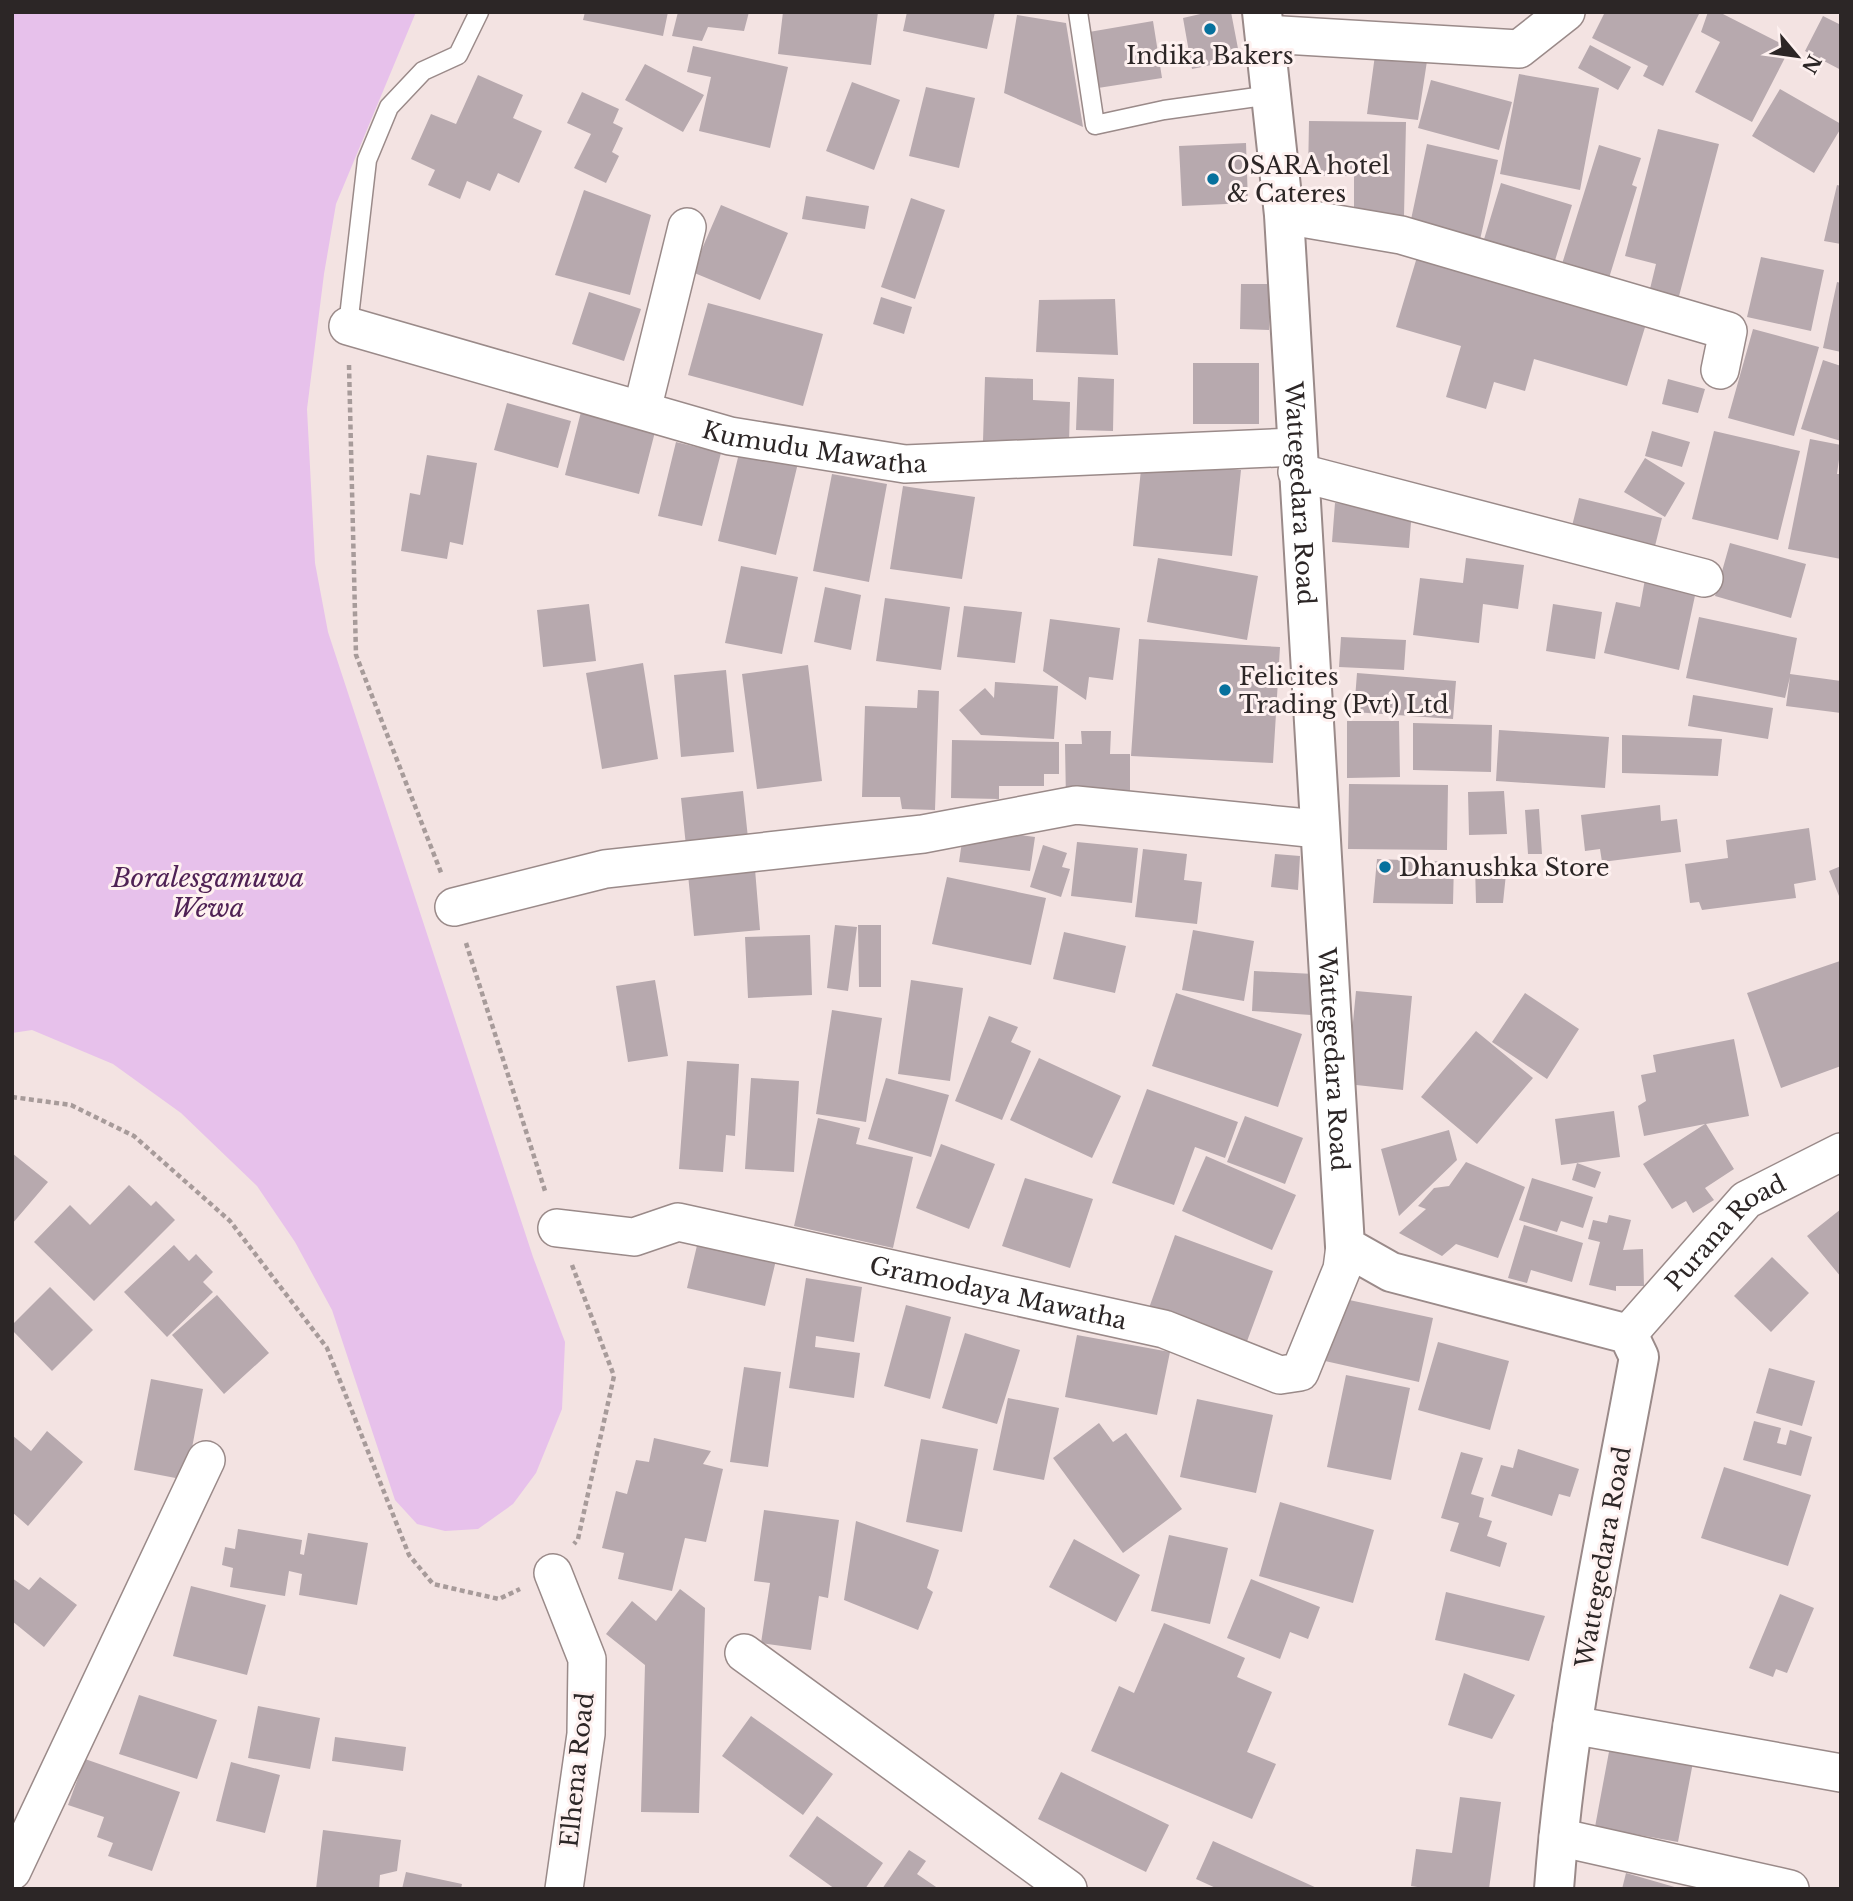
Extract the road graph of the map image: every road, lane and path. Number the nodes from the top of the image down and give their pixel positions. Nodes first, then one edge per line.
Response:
1 (479, 12) edge
2 (1078, 12) edge
3 (1566, 12) edge
4 (1263, 23) edge
5 (1272, 95) junction
6 (1284, 215) junction
7 (688, 228) dead end
8 (348, 326) junction
9 (1720, 370) dead end
10 (642, 410) junction
11 (1297, 460) junction
12 (1704, 578) dead end
13 (1318, 829) junction
14 (454, 907) junction
15 (12, 1097) edge
16 (1841, 1152) edge
17 (557, 1228) junction
18 (1345, 1246) junction
19 (1628, 1334) junction
20 (206, 1460) dead end
21 (553, 1573) junction
22 (744, 1653) dead end
23 (1572, 1725) junction
24 (1841, 1773) edge
25 (1558, 1837) junction
26 (12, 1871) edge
27 (564, 1889) edge
28 (1068, 1889) edge
29 (1554, 1889) edge
30 (1790, 1889) edge

1 - 8 lane
2 - 5 lane
3 - 4 street
4 - 5 street, Wattegedara Road
5 - 6 street, Wattegedara Road
6 - 9 street
6 - 11 street, Wattegedara Road
7 - 10 street
8 - 10 street, Kumudu Mawatha
8 - 14 path
10 - 11 street, Kumudu Mawatha
11 - 12 street, Kumudu Mawatha
11 - 13 street, Wattegedara Road
13 - 14 street
13 - 18 street, Wattegedara Road
14 - 17 path
15 - 21 path
16 - 19 street, Purana Road
17 - 18 street, Gramodaya Mawatha
17 - 21 path
18 - 19 street
19 - 23 street, Wattegedara Road
20 - 26 street
21 - 27 street, Elhena Road
22 - 28 street
23 - 24 street
23 - 25 street, Wattegedara Road
25 - 29 street, Wattegedara Road
25 - 30 street

